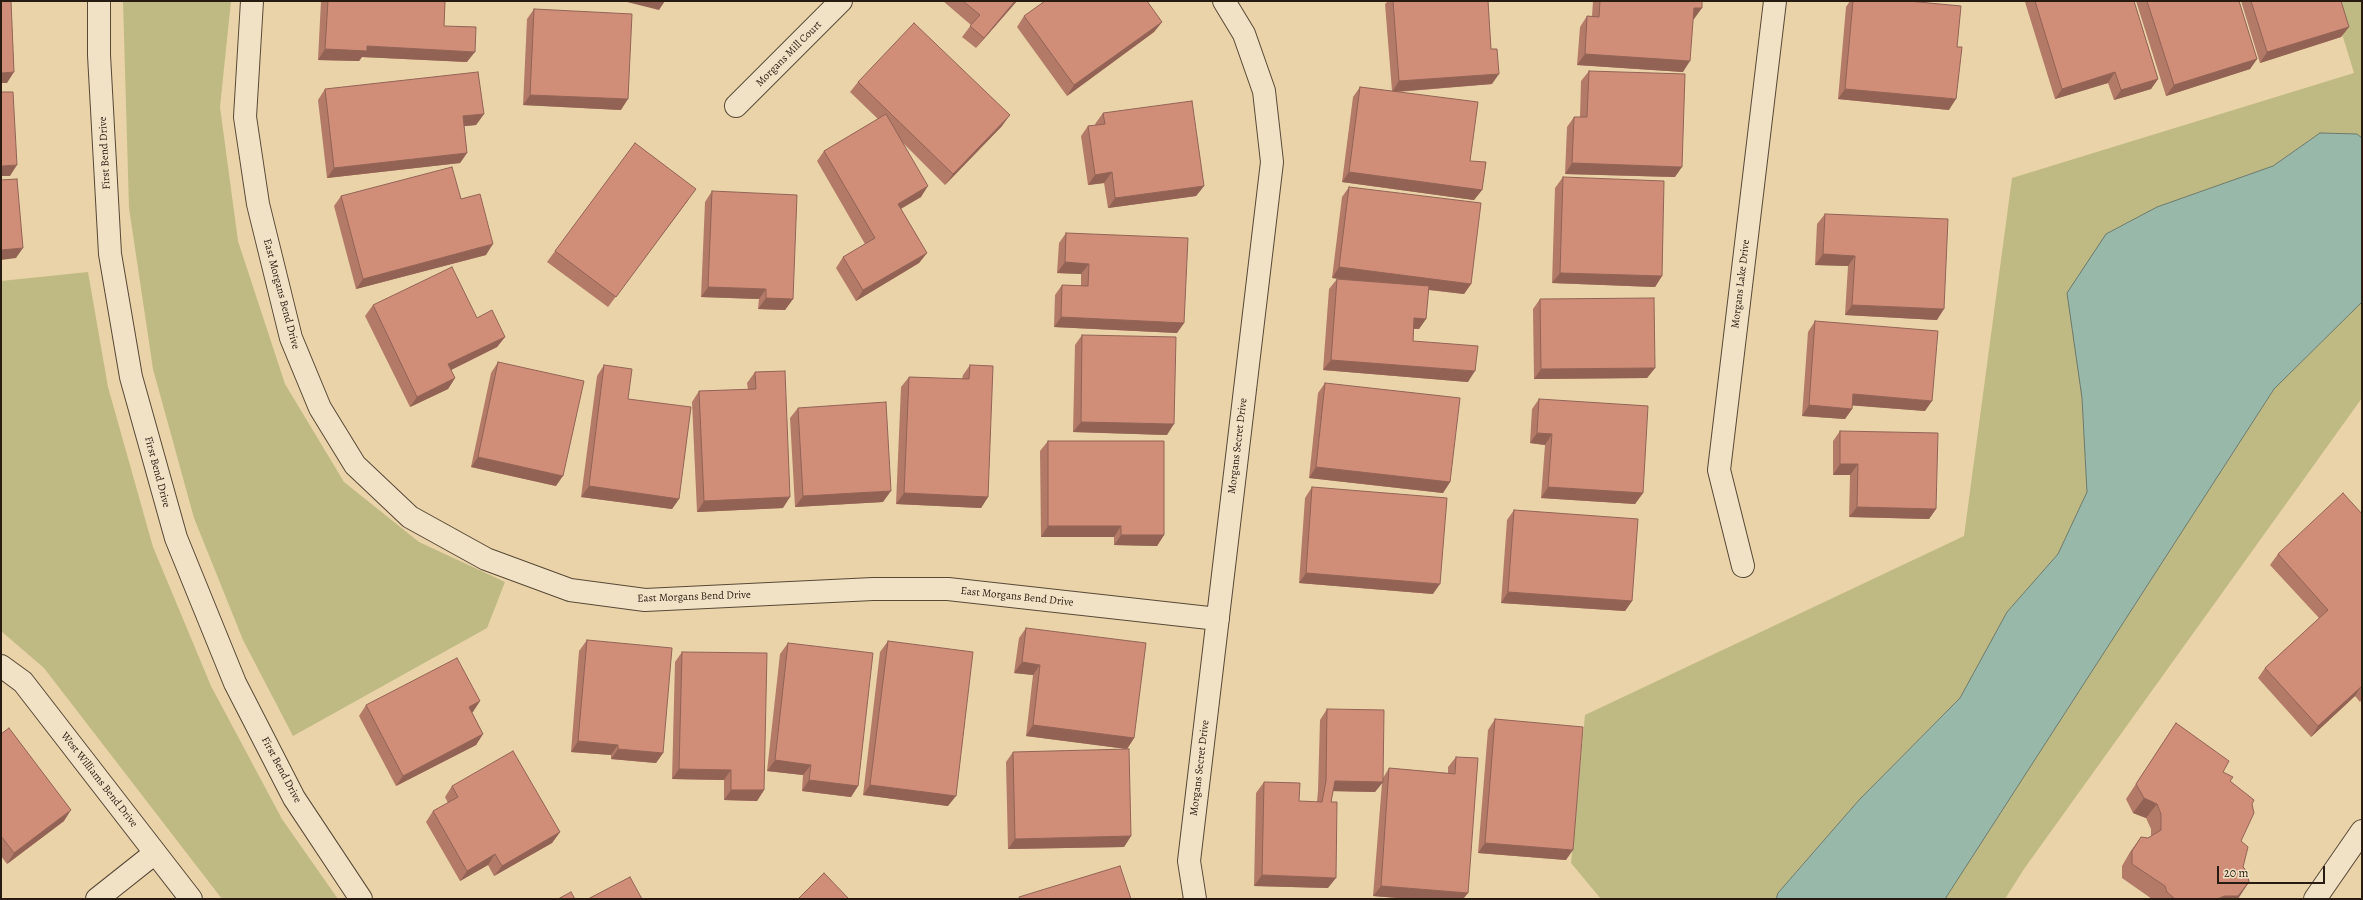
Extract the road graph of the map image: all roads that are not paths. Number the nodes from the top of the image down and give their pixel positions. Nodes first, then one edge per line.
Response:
1 (99, 1) edge
2 (252, 1) edge
3 (842, 1) edge
4 (1224, 1) edge
5 (1775, 1) edge
6 (736, 106) dead end
7 (1743, 566) dead end
8 (1218, 620) junction
9 (1, 666) edge
10 (2362, 831) edge
11 (156, 853) junction
12 (97, 899) edge
13 (191, 899) edge
14 (361, 899) edge
15 (1195, 899) edge
16 (2315, 899) edge

1 - 14 street, First Bend Drive
2 - 8 street, East Morgans Bend Drive
3 - 6 street, Morgans Mill Court
4 - 8 street, Morgans Secret Drive
5 - 7 street, Morgans Lake Drive
8 - 15 street, Morgans Secret Drive
9 - 11 street, West Williams Bend Drive
10 - 16 street
11 - 12 street
11 - 13 street, West Williams Bend Drive

